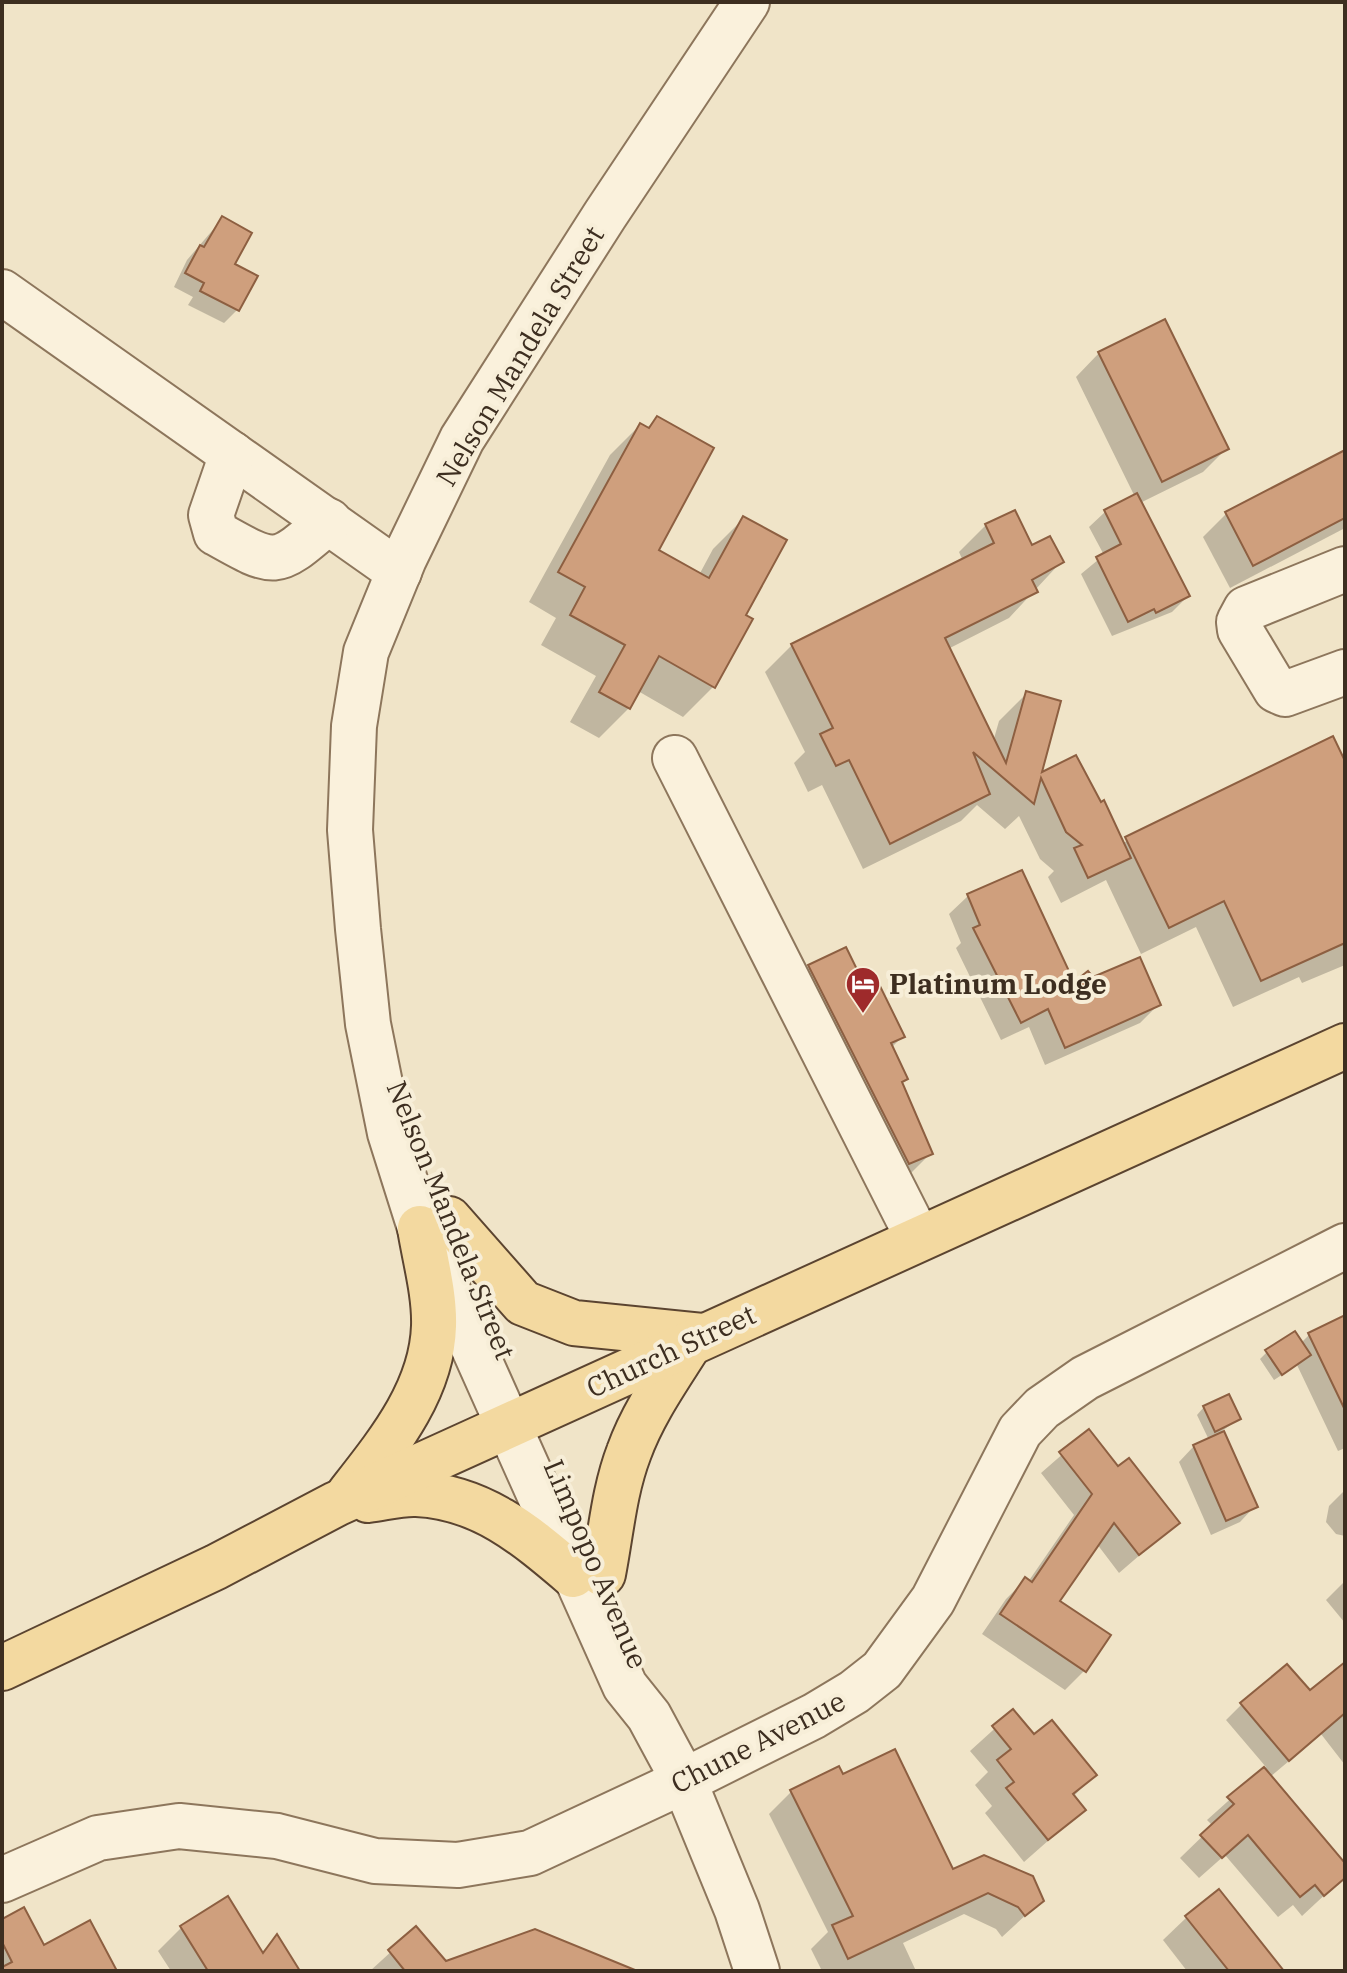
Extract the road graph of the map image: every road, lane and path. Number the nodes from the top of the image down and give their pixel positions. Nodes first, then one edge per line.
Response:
1 (747, 2) edge
2 (2, 292) edge
3 (232, 454) junction
4 (329, 521) junction
5 (1345, 569) edge
6 (399, 572) junction
7 (1345, 672) edge
8 (675, 758) dead end
9 (1345, 1046) edge
10 (435, 1223) junction
11 (918, 1238) junction
12 (1345, 1246) edge
13 (696, 1339) junction
14 (520, 1421) junction
15 (339, 1503) junction
16 (588, 1574) junction
17 (2, 1668) edge
18 (684, 1781) junction
19 (2, 1880) edge
20 (757, 1971) edge

1 - 6 street, Nelson Mandela Street
2 - 3 street
3 - 4 street
3 - 4 street
4 - 6 street
5 - 7 street
6 - 10 street, Nelson Mandela Street
8 - 11 street
9 - 11 main road, Church Street
10 - 13 main road
10 - 14 street, Nelson Mandela Street
10 - 15 main road
11 - 13 main road, Church Street
12 - 18 street, Chune Avenue
13 - 14 main road, Church Street
13 - 16 main road
14 - 15 main road, Church Street
14 - 16 street, Limpopo Avenue
15 - 16 main road
15 - 17 main road, Church Street
16 - 18 street, Limpopo Avenue
18 - 19 street, Chune Avenue
18 - 20 street, Limpopo Avenue

